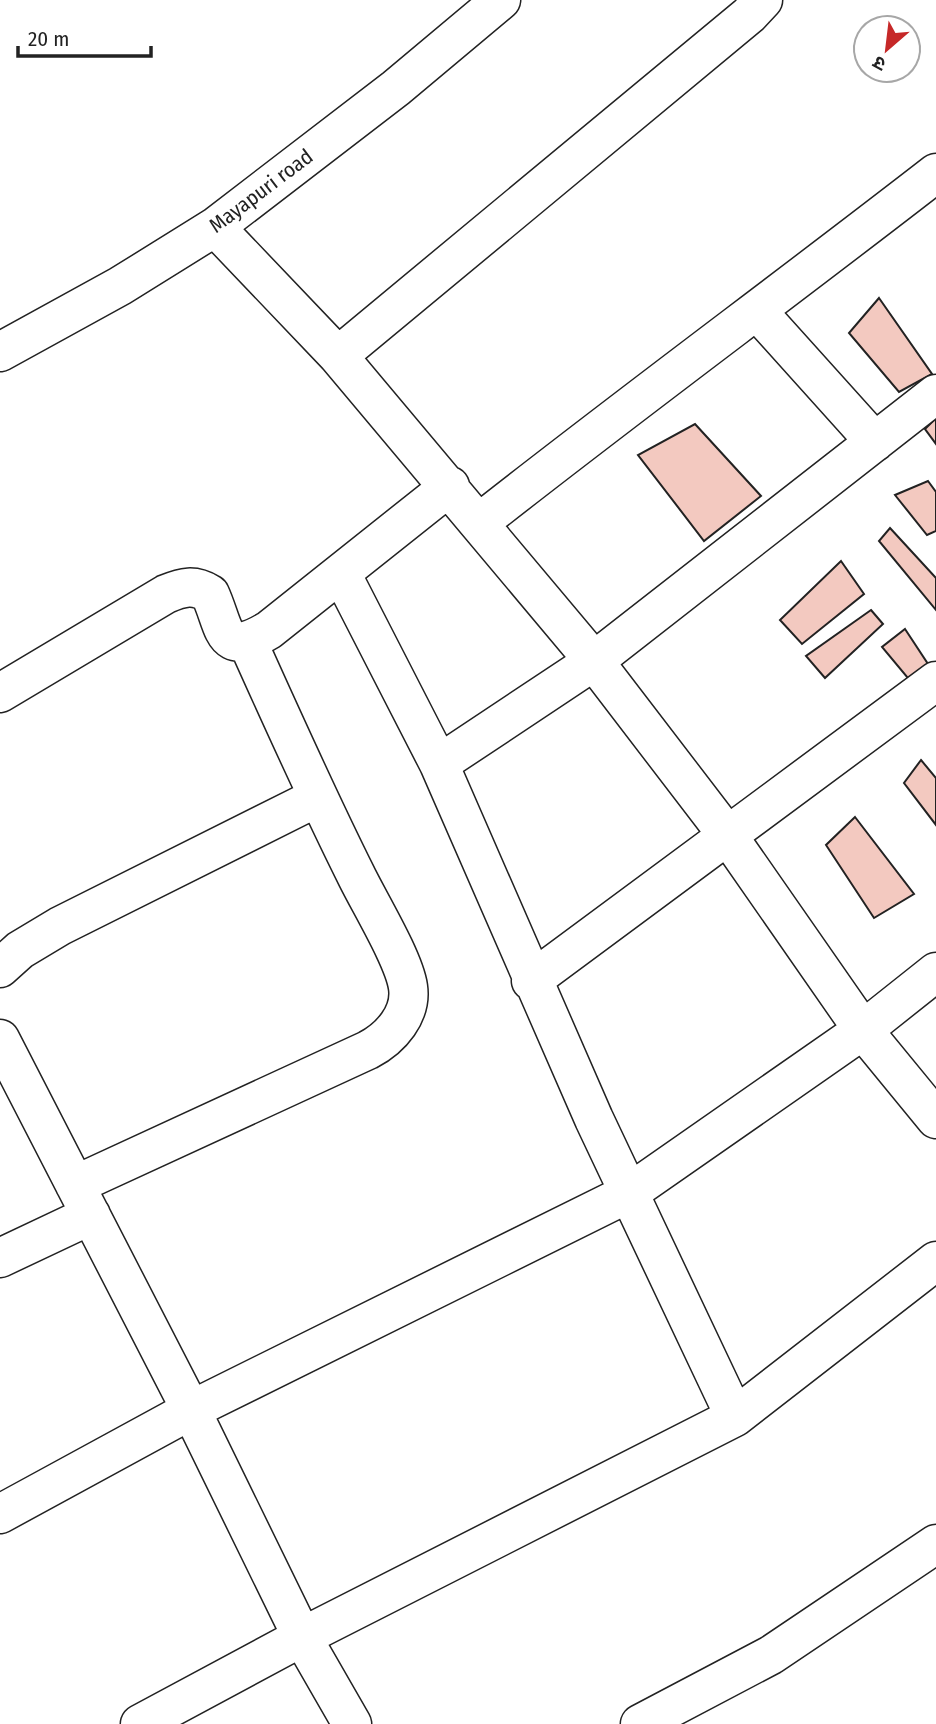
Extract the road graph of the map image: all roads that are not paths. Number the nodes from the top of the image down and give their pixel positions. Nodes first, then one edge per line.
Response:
1 (501, 0) edge
2 (763, 0) edge
3 (936, 173) edge
4 (215, 228) junction
5 (758, 312) junction
6 (0, 352) edge
7 (338, 356) junction
8 (936, 394) edge
9 (876, 442) junction
10 (450, 486) junction
11 (479, 523) junction
12 (341, 573) junction
13 (248, 643) junction
14 (594, 661) junction
15 (936, 681) edge
16 (0, 693) edge
17 (439, 765) junction
18 (318, 797) junction
19 (728, 836) junction
20 (0, 968) edge
21 (936, 972) edge
22 (531, 981) junction
23 (863, 1030) junction
24 (0, 1039) edge
25 (936, 1119) edge
26 (629, 1193) junction
27 (83, 1200) junction
28 (0, 1258) edge
29 (936, 1261) edge
30 (191, 1410) junction
31 (735, 1417) junction
32 (0, 1514) edge
33 (936, 1544) edge
34 (302, 1637) junction
35 (139, 1724) edge
36 (352, 1724) edge
37 (640, 1724) edge

1 - 4 street, Mayapuri road
2 - 7 street
3 - 5 street
4 - 6 street, Mayapuri road
4 - 7 street
5 - 9 street
5 - 11 street
7 - 10 street
8 - 9 street
9 - 14 street
10 - 11 street
10 - 12 street
11 - 14 street
12 - 13 street
12 - 17 street
13 - 16 street
13 - 18 street
14 - 17 street
14 - 19 street
15 - 19 street
17 - 22 street
18 - 20 street
18 - 27 street
19 - 22 street
19 - 23 street
21 - 23 street
22 - 26 street
23 - 25 street
23 - 26 street
24 - 27 street
26 - 30 street
26 - 31 street
27 - 28 street
27 - 30 street
29 - 31 street
30 - 32 street
30 - 34 street
31 - 34 street
33 - 37 street
34 - 35 street
34 - 36 street

